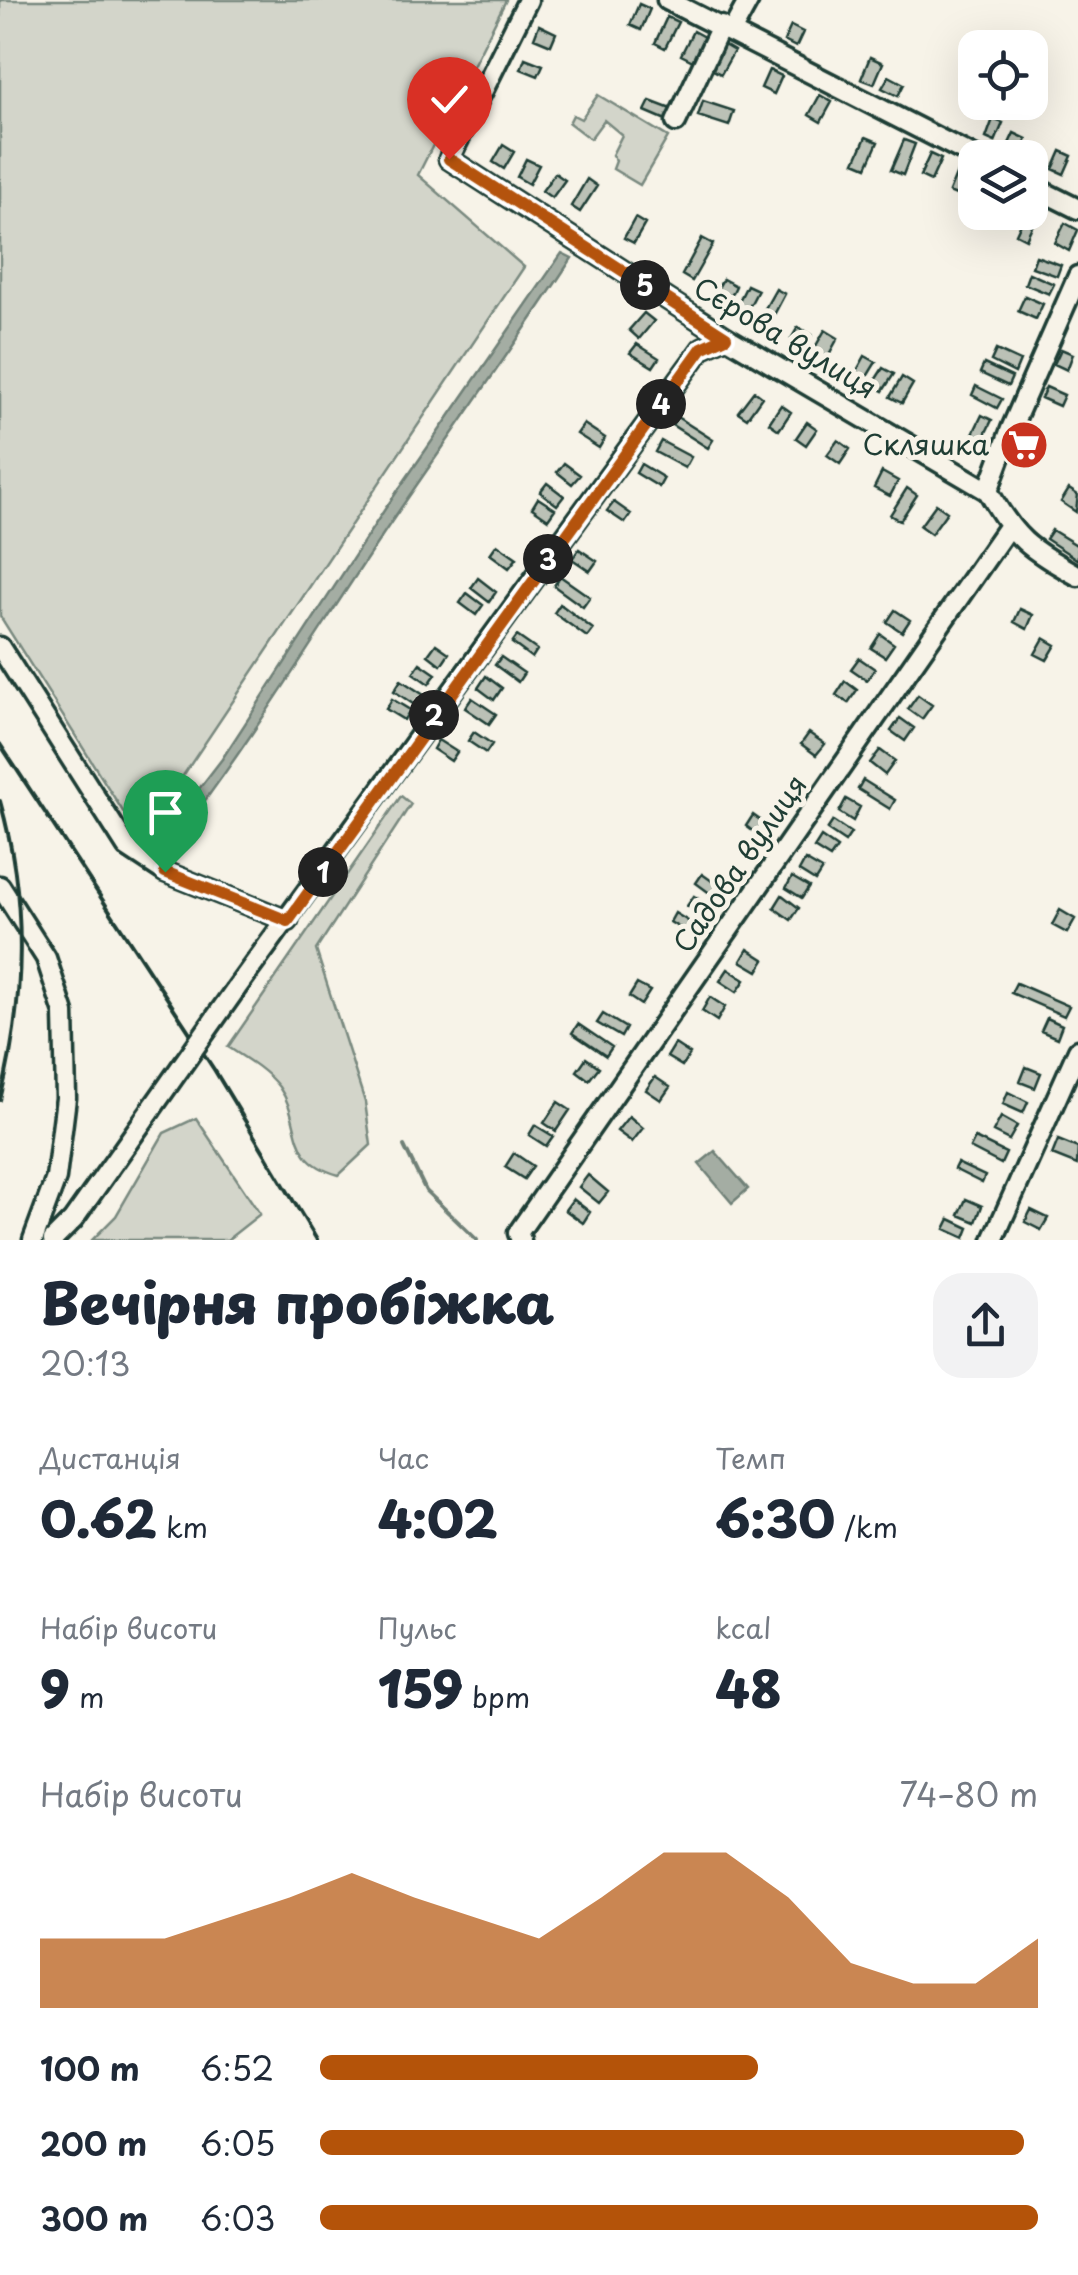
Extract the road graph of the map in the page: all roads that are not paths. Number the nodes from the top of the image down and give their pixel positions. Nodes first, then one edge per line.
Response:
1 (528, 0) edge
2 (667, 0) edge
3 (749, 0) edge
4 (726, 29) junction
5 (676, 122) dead end
6 (958, 148) edge
7 (1048, 193) edge
8 (1078, 209) edge
9 (1078, 276) edge
10 (726, 337) junction
11 (988, 491) junction
12 (1008, 527) junction
13 (1078, 576) edge
14 (0, 647) edge
15 (0, 886) edge
16 (288, 921) junction
17 (1078, 1050) edge
18 (519, 1237) edge
19 (33, 1240) edge
20 (53, 1240) edge
21 (993, 1240) edge

1 - 10 street, Сєрова вулиця
2 - 4 street
3 - 4 street
4 - 5 street
4 - 6 street
7 - 8 street
9 - 11 street
10 - 11 street, Сєрова вулиця
10 - 16 street
11 - 12 street
12 - 13 street
12 - 18 street, Садова вулиця
14 - 16 street
15 - 19 street
16 - 20 street, bridge
17 - 21 street

